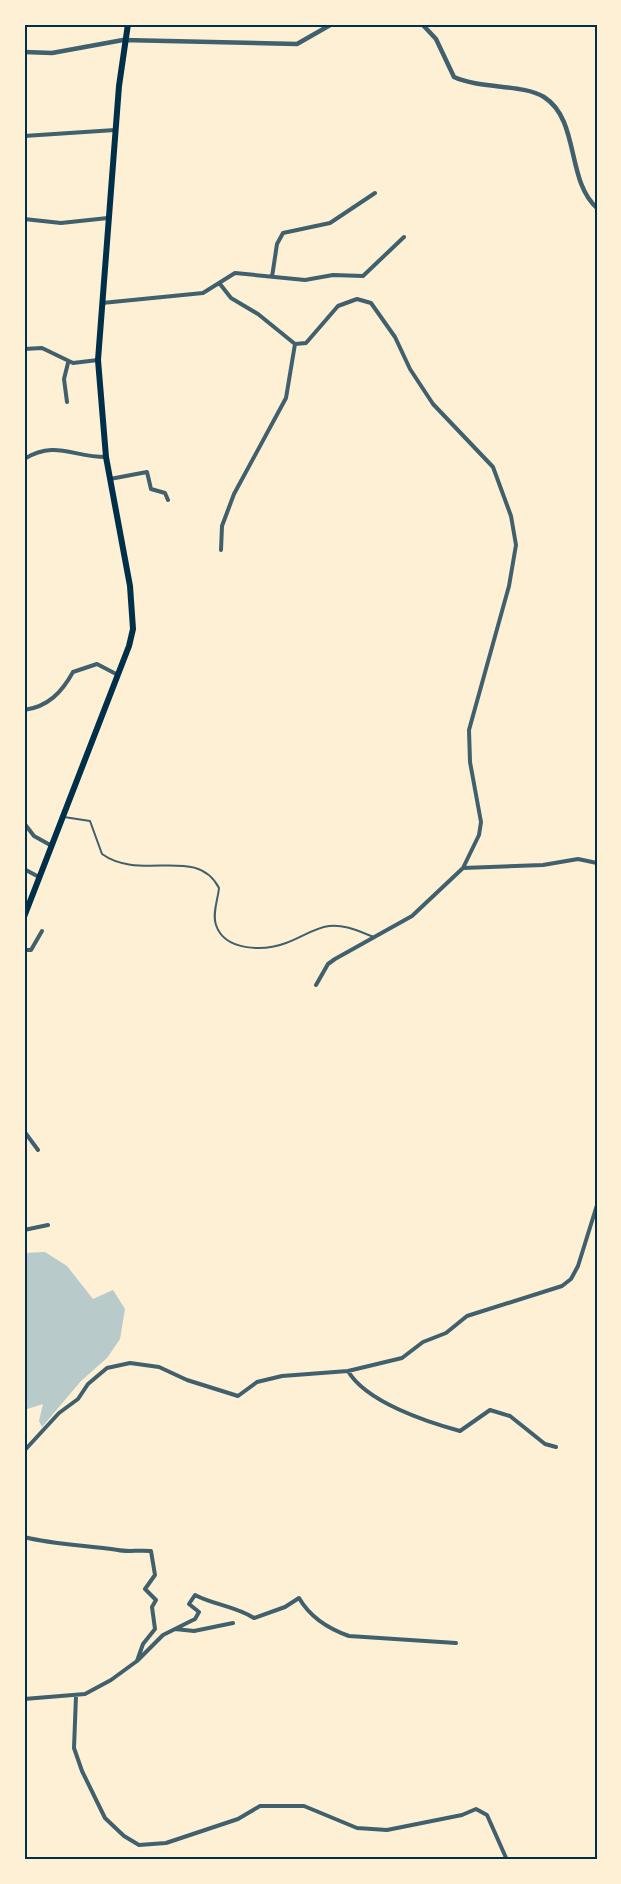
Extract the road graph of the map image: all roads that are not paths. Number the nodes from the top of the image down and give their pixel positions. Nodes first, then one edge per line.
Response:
1 (128, 24) edge
2 (332, 24) edge
3 (422, 24) edge
4 (123, 40) junction
5 (24, 52) edge
6 (115, 129) junction
7 (24, 136) edge
8 (375, 193) dead end
9 (597, 208) edge
10 (108, 218) junction
11 (24, 219) edge
12 (404, 237) dead end
13 (272, 277) junction
14 (220, 284) junction
15 (102, 303) junction
16 (295, 344) junction
17 (24, 350) edge
18 (98, 360) junction
19 (68, 363) junction
20 (67, 402) dead end
21 (106, 457) junction
22 (24, 459) edge
23 (110, 479) junction
24 (168, 500) dead end
25 (220, 549) dead end
26 (118, 675) junction
27 (24, 710) edge
28 (64, 817) junction
29 (24, 823) edge
30 (52, 846) junction
31 (597, 863) edge
32 (463, 868) junction
33 (24, 869) edge
34 (39, 877) junction
35 (24, 917) edge
36 (42, 931) dead end
37 (375, 938) junction
38 (24, 950) edge
39 (316, 985) dead end
40 (24, 1131) edge
41 (38, 1150) dead end
42 (597, 1205) edge
43 (48, 1225) dead end
44 (24, 1230) edge
45 (348, 1371) junction
46 (556, 1448) dead end
47 (24, 1451) edge
48 (24, 1537) edge
49 (233, 1623) dead end
50 (174, 1629) junction
51 (456, 1643) dead end
52 (137, 1661) junction
53 (76, 1696) junction
54 (24, 1699) edge
55 (507, 1860) edge

1 - 4 main road
2 - 4 street
3 - 9 street
4 - 5 street
4 - 6 main road
6 - 7 street
6 - 10 main road
8 - 13 street
10 - 11 street
10 - 15 main road
12 - 13 street
13 - 14 street
14 - 15 street
14 - 16 street
15 - 18 main road
16 - 25 street
16 - 32 street
17 - 19 street
18 - 19 street
18 - 21 main road
19 - 20 street
21 - 22 street
21 - 23 main road
23 - 24 street
23 - 26 main road
26 - 27 street
26 - 28 main road
28 - 30 main road
28 - 37 lane
29 - 30 street
30 - 34 main road
31 - 32 street
32 - 37 street
33 - 34 street
34 - 35 main road
36 - 38 street
37 - 39 street
40 - 41 street
42 - 45 street
43 - 44 street
45 - 46 street
45 - 47 street
48 - 52 street
49 - 50 street
50 - 51 street
50 - 52 street
52 - 53 street
53 - 54 street
53 - 55 street

